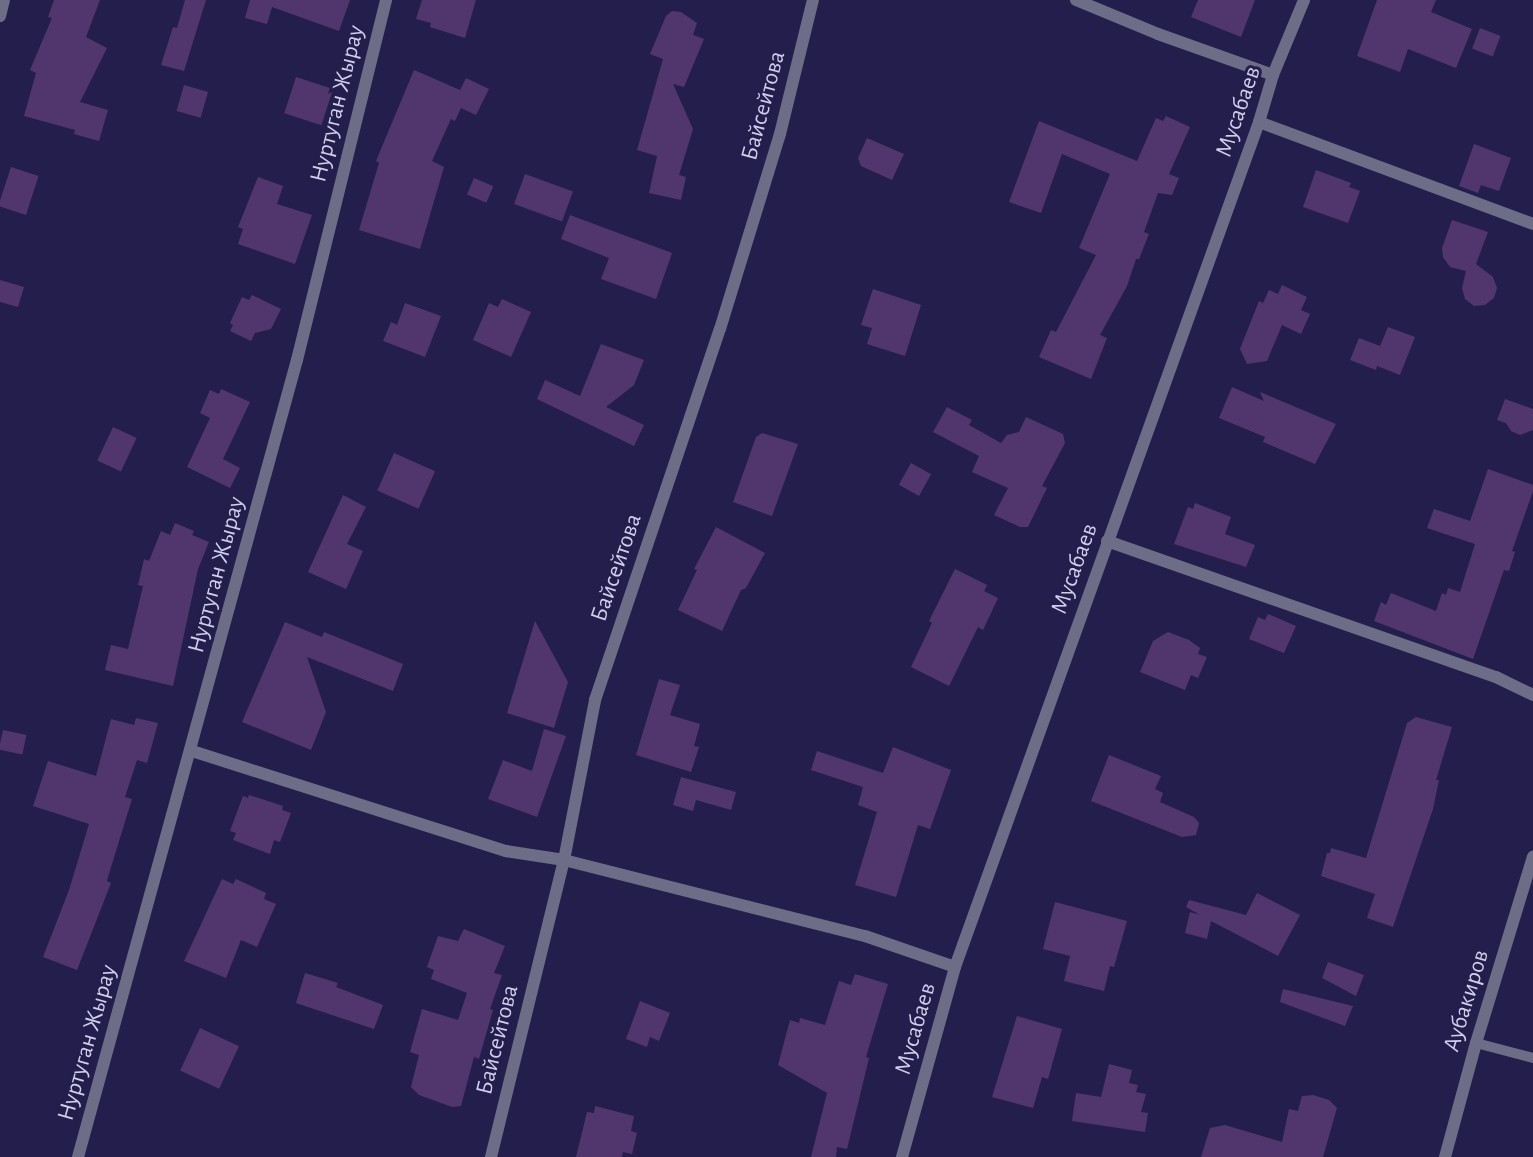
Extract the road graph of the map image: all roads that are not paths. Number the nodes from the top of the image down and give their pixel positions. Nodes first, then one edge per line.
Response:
1 (4, 0) edge
2 (386, 0) edge
3 (812, 0) edge
4 (1076, 0) edge
5 (1304, 0) edge
6 (0, 16) edge
7 (1273, 75) junction
8 (1259, 122) junction
9 (1533, 224) edge
10 (1107, 542) junction
11 (1533, 695) edge
12 (192, 751) junction
13 (1533, 857) edge
14 (564, 860) junction
15 (955, 967) junction
16 (1476, 1042) junction
17 (1533, 1059) edge
18 (78, 1157) edge
19 (490, 1157) edge
20 (902, 1157) edge
21 (1445, 1157) edge

1 - 6 street
2 - 12 street, Нуртуган Жырау
3 - 14 street, Байсейтова
4 - 7 street
5 - 7 street, Мусабаев
7 - 8 street, Мусабаев
8 - 9 street
8 - 10 street, Мусабаев
10 - 11 street
10 - 15 street, Мусабаев
12 - 14 street
12 - 18 street, Нуртуган Жырау
13 - 16 street, Аубакиров
14 - 15 street
14 - 19 street, Байсейтова
15 - 20 street, Мусабаев
16 - 17 lane
16 - 21 street, Аубакиров

